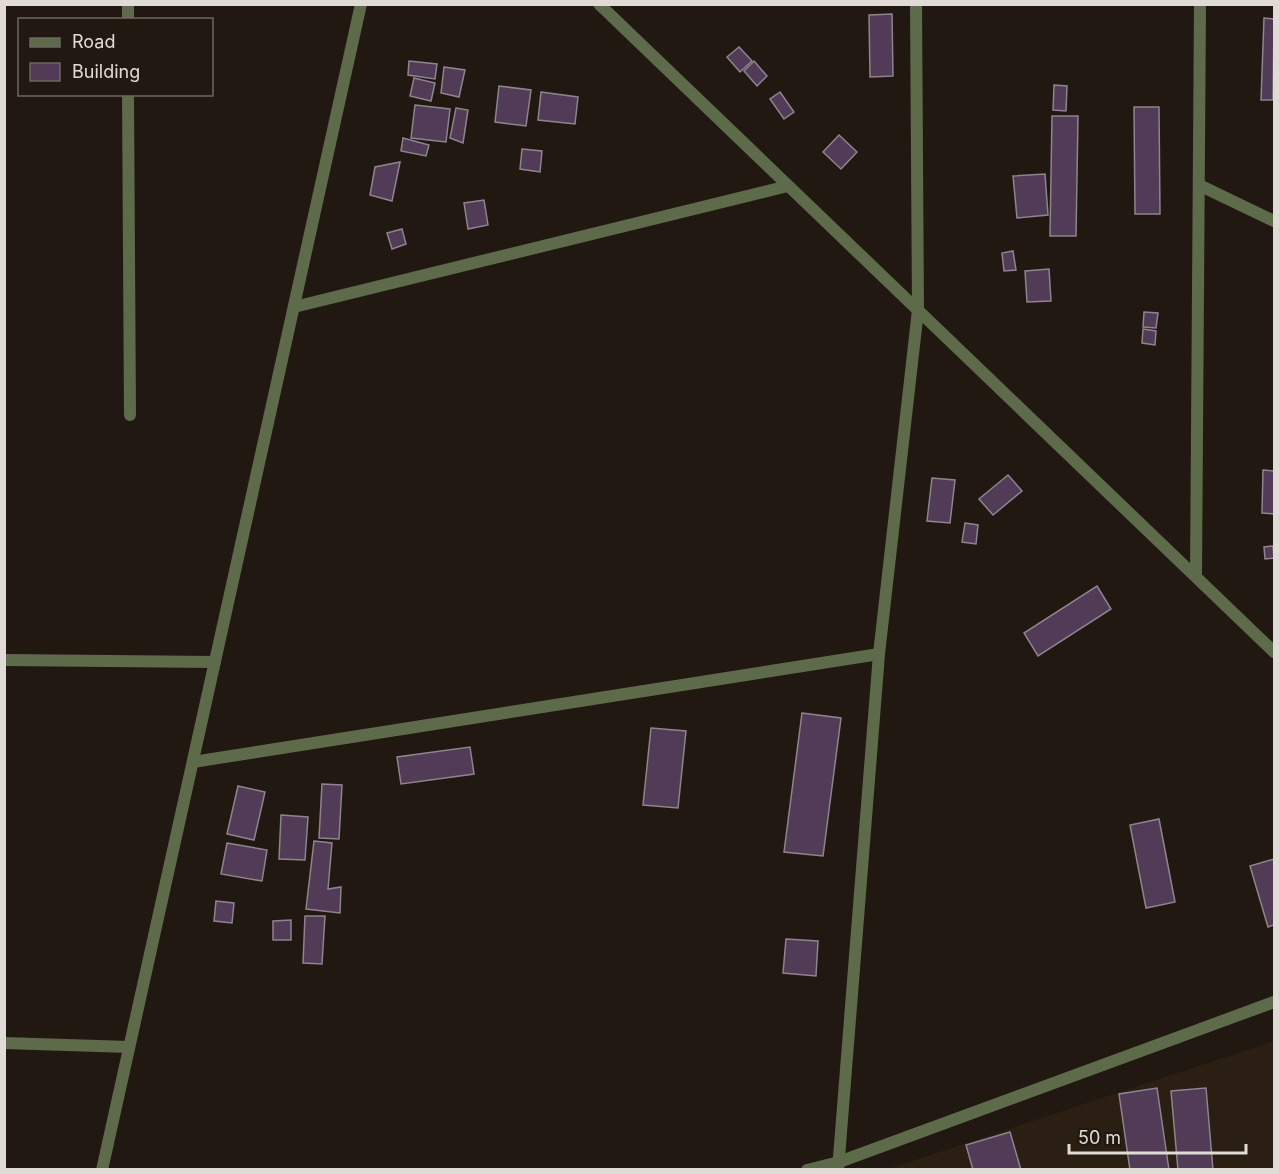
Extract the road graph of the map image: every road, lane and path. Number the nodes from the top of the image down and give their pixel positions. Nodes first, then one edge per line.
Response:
1 (361, 4) edge
2 (599, 4) edge
3 (916, 4) edge
4 (1200, 4) edge
5 (128, 96) edge
6 (1198, 185) junction
7 (788, 186) junction
8 (1275, 221) edge
9 (294, 307) junction
10 (918, 310) junction
11 (130, 415) dead end
12 (1196, 576) junction
13 (1275, 652) edge
14 (879, 654) junction
15 (4, 660) edge
16 (215, 662) junction
17 (193, 762) junction
18 (1275, 1002) edge
19 (4, 1043) edge
20 (129, 1047) junction
21 (838, 1166) edge
22 (102, 1170) edge
23 (807, 1170) edge

1 - 9 street
2 - 7 street
3 - 10 street
4 - 6 street
5 - 11 street
6 - 8 street
6 - 12 street
7 - 9 street
7 - 10 street
9 - 16 street
10 - 12 street
10 - 14 street
12 - 13 street
14 - 17 street
14 - 21 street
15 - 16 street
16 - 17 street
17 - 20 street
18 - 21 street
19 - 20 street
20 - 22 street
21 - 23 street

